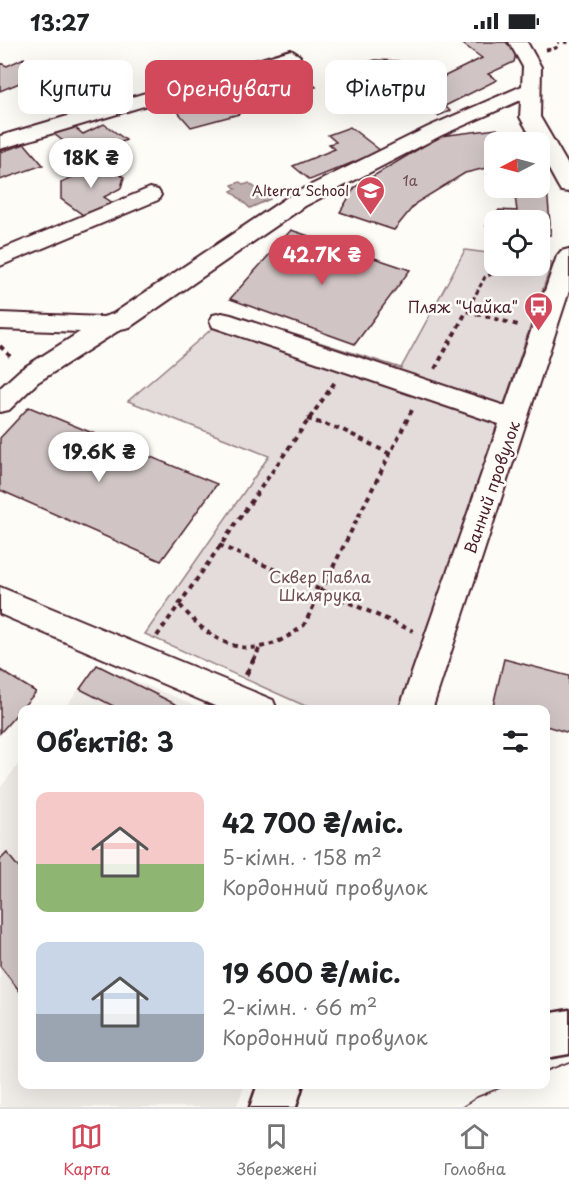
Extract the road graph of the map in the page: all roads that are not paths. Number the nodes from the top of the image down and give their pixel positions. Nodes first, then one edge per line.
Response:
1 (522, 48) edge
2 (291, 56) dead end
3 (530, 89) junction
4 (0, 143) edge
5 (569, 186) edge
6 (150, 195) dead end
7 (0, 259) edge
8 (568, 262) edge
9 (0, 321) edge
10 (222, 321) dead end
11 (112, 324) junction
12 (0, 403) edge
13 (514, 419) junction
14 (0, 600) edge
15 (249, 705) edge
16 (416, 705) edge
17 (569, 1032) edge
18 (550, 1035) edge
19 (280, 1089) edge
20 (273, 1107) edge

1 - 3 street
2 - 4 street
3 - 5 street
3 - 11 street
6 - 7 street
8 - 13 street, Ванний провулок
9 - 11 street
10 - 13 street
11 - 12 street
13 - 16 street, Ванний провулок
14 - 15 street
17 - 18 main road
19 - 20 main road

